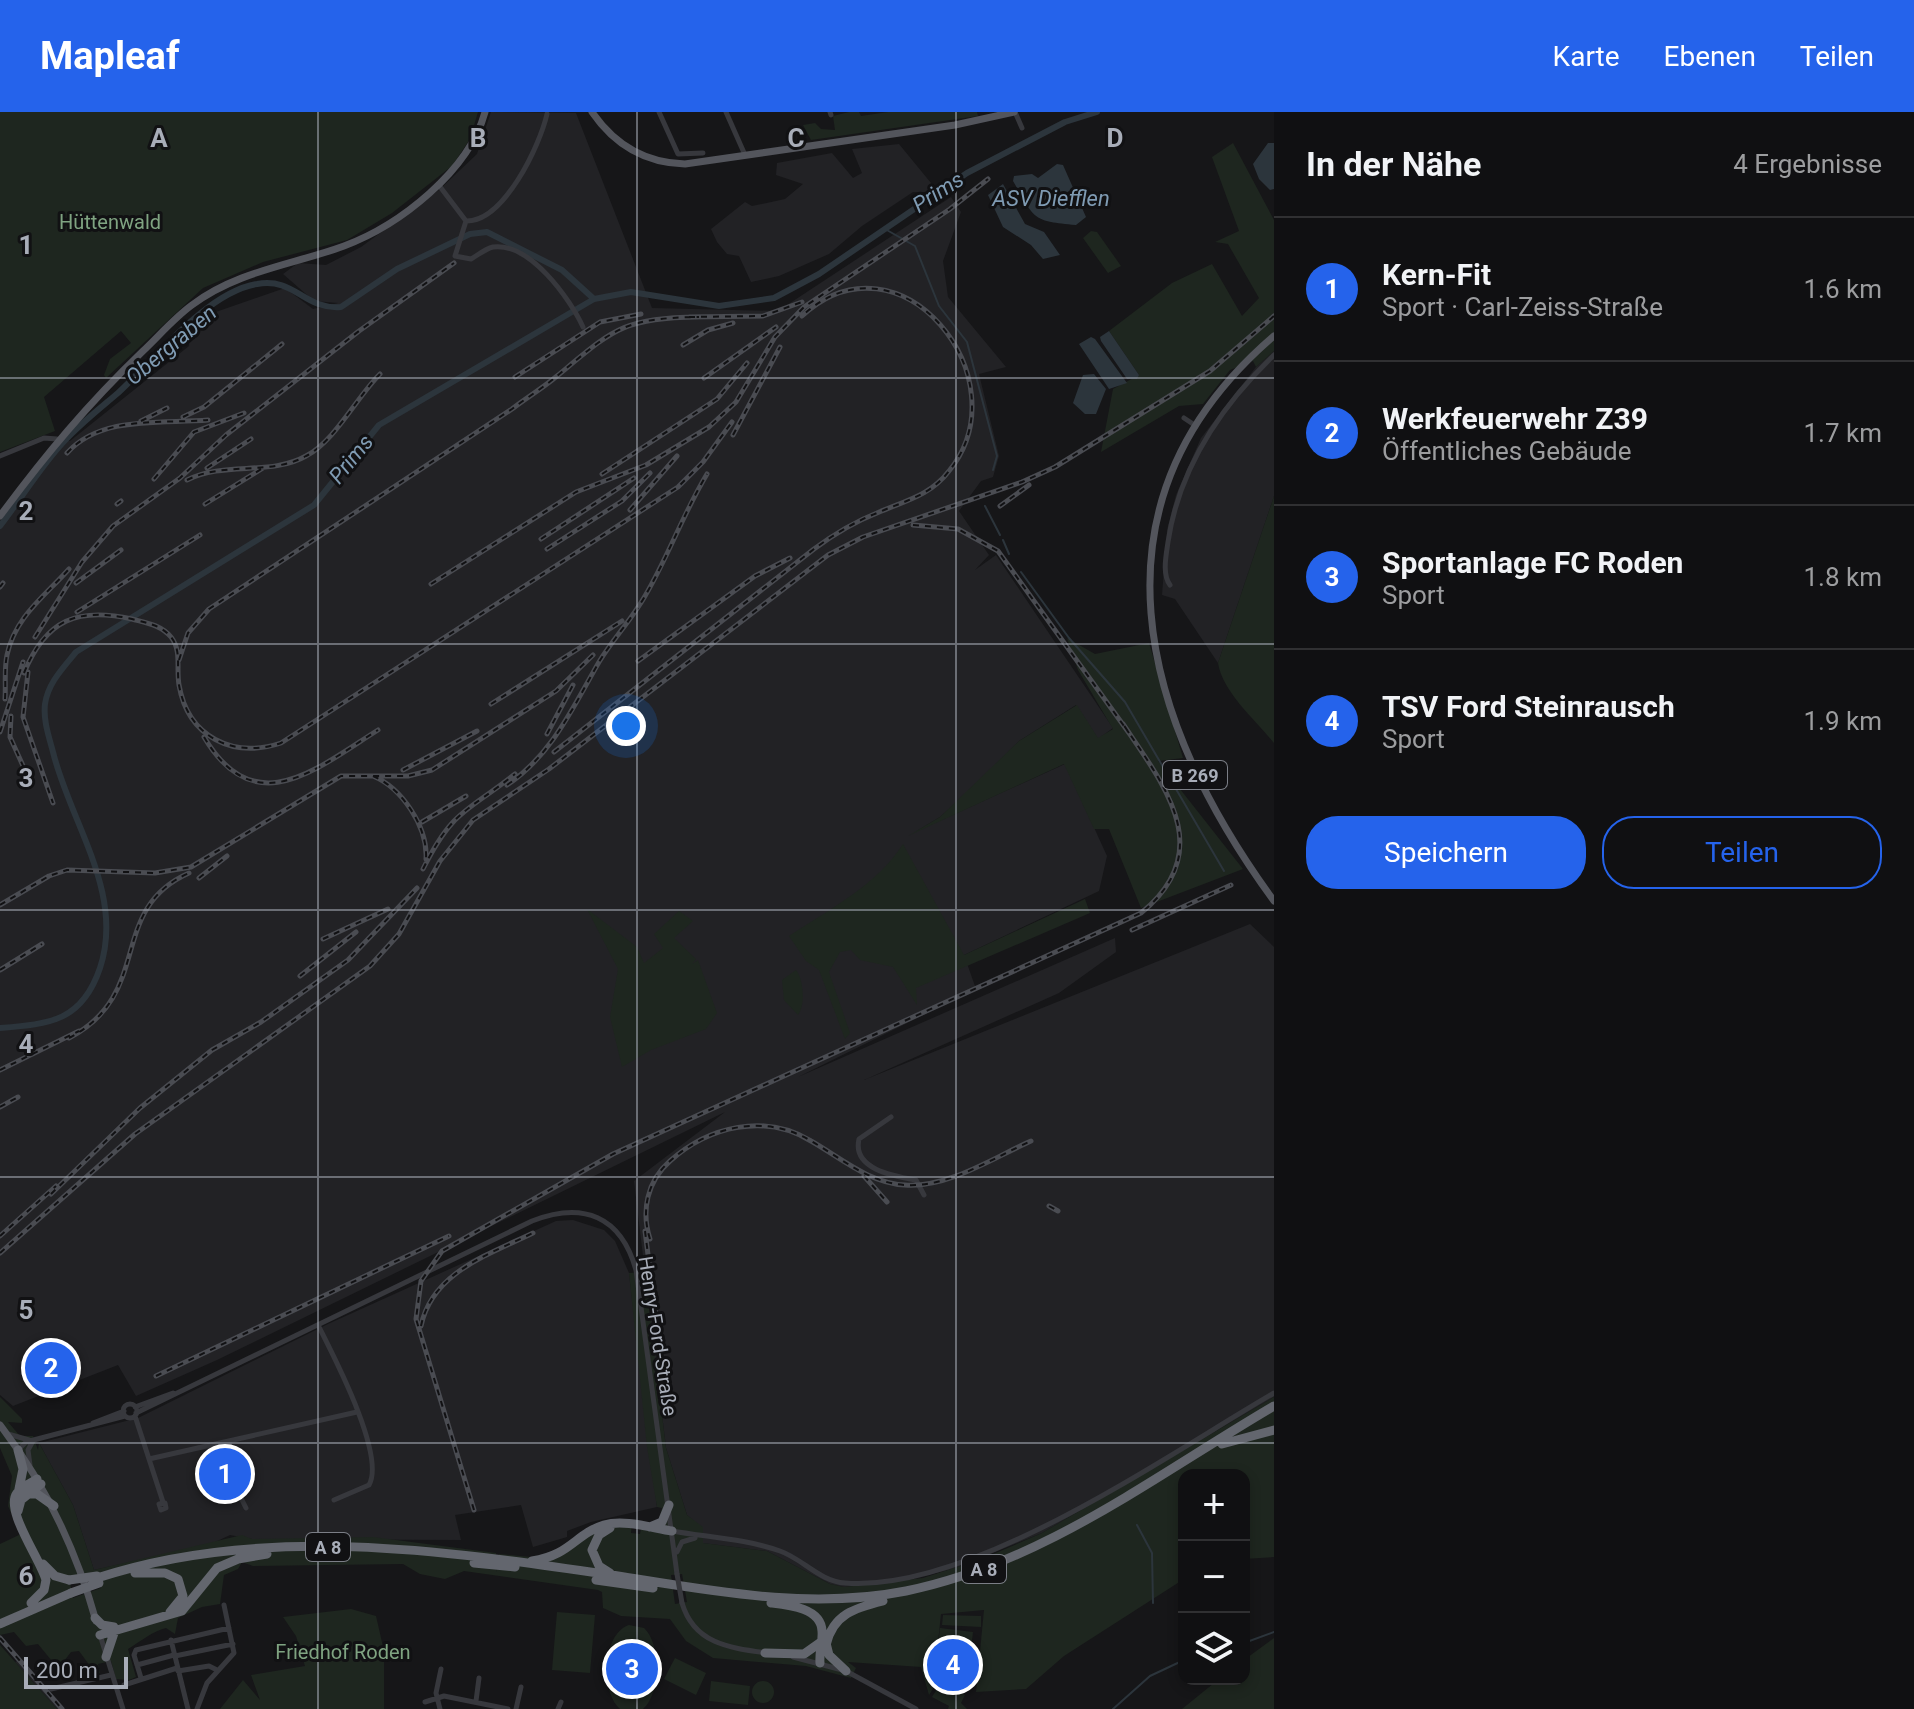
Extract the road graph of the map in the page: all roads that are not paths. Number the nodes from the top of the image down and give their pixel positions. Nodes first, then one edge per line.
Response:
1 (485, 112) edge
2 (592, 112) edge
3 (659, 112) edge
4 (726, 112) edge
5 (1015, 112) edge
6 (547, 114) edge
7 (1022, 128) dead end
8 (703, 153) dead end
9 (746, 156) junction
10 (438, 184) junction
11 (466, 221) junction
12 (583, 327) dead end
13 (1274, 336) edge
14 (1274, 355) edge
15 (1184, 418) dead end
16 (1196, 426) junction
17 (55, 441) junction
18 (0, 456) edge
19 (0, 516) edge
20 (1170, 585) dead end
21 (1272, 900) edge
22 (891, 1117) dead end
23 (924, 1195) dead end
24 (320, 1324) junction
25 (1274, 1393) edge
26 (1274, 1406) edge
27 (357, 1412) junction
28 (131, 1413) junction
29 (1274, 1413) edge
30 (3, 1428) edge
31 (1274, 1430) edge
32 (34, 1440) junction
33 (229, 1443) junction
34 (1222, 1444) junction
35 (18, 1450) junction
36 (149, 1459) junction
37 (32, 1470) junction
38 (39, 1482) junction
39 (22, 1493) junction
40 (334, 1500) dead end
41 (163, 1502) dead end
42 (669, 1505) junction
43 (54, 1506) junction
44 (246, 1508) dead end
45 (639, 1528) junction
46 (673, 1534) junction
47 (695, 1538) junction
48 (251, 1554) junction
49 (237, 1556) junction
50 (675, 1561) junction
51 (521, 1562) junction
52 (131, 1574) junction
53 (621, 1577) junction
54 (100, 1578) junction
55 (70, 1587) junction
56 (883, 1601) junction
57 (31, 1603) junction
58 (779, 1604) junction
59 (224, 1605) dead end
60 (95, 1618) junction
61 (0, 1621) edge
62 (114, 1628) junction
63 (229, 1628) junction
64 (99, 1632) junction
65 (171, 1640) junction
66 (824, 1643) junction
67 (233, 1644) junction
68 (765, 1653) junction
69 (174, 1656) junction
70 (107, 1662) junction
71 (820, 1663) junction
72 (137, 1665) junction
73 (178, 1669) junction
74 (441, 1669) dead end
75 (217, 1670) junction
76 (846, 1671) junction
77 (111, 1675) junction
78 (141, 1678) junction
79 (479, 1678) dead end
80 (124, 1685) dead end
81 (521, 1687) dead end
82 (51, 1689) dead end
83 (437, 1697) junction
84 (476, 1701) junction
85 (425, 1702) dead end
86 (123, 1709) edge
87 (188, 1709) edge
88 (197, 1709) edge
89 (440, 1709) edge
90 (508, 1709) edge
91 (516, 1709) edge
92 (916, 1709) edge

1 - 10 main road
2 - 9 main road
3 - 8 street
4 - 9 street
5 - 7 street
5 - 9 main road
6 - 11 street
10 - 11 street
10 - 17 main road
11 - 12 street
13 - 16 main road, B 269 / B 269
14 - 20 street
15 - 16 street
16 - 21 main road, B 269 / B 269
17 - 18 street
17 - 19 main road
22 - 23 street
24 - 27 street
24 - 28 street, Henry-Ford-Straße
24 - 42 street, Henry-Ford-Straße
25 - 47 street
26 - 53 highway, A 8 / A 8
27 - 33 street
27 - 40 street
28 - 32 street, Henry-Ford-Straße
28 - 36 street
29 - 34 highway, A 8
30 - 32 street
30 - 35 main road
31 - 34 highway
32 - 35 street, Henry-Ford-Straße
32 - 37 street
33 - 36 street
33 - 44 street
34 - 56 highway, A 8 / A 8
35 - 37 main road
35 - 39 highway
36 - 41 street
37 - 38 main road
38 - 39 highway
38 - 43 main road
39 - 43 highway
39 - 55 highway
39 - 57 highway
42 - 45 highway
42 - 46 street, Henry-Ford-Straße
43 - 60 main road
45 - 46 highway
45 - 51 highway
45 - 53 highway
46 - 47 street
46 - 50 street, Henry-Ford-Straße
47 - 50 street
48 - 49 highway, A 8
48 - 51 highway, A 8
48 - 58 highway, A 8
49 - 52 highway, A 8
49 - 54 highway, A 8
49 - 62 highway
50 - 68 street, Henry-Ford-Straße, bridge
51 - 53 highway, A 8
52 - 54 highway, A 8
52 - 62 highway
54 - 55 highway, A 8, bridge
55 - 57 highway, A 8
55 - 61 highway, A 8
56 - 58 highway, A 8 / A 8
56 - 66 highway
57 - 61 highway, A 8
58 - 66 highway
59 - 63 street
60 - 62 highway
60 - 64 main road
62 - 64 highway
62 - 70 highway
63 - 65 street
63 - 67 street
64 - 70 street
65 - 69 street
65 - 72 street
66 - 68 highway
66 - 71 highway
66 - 76 highway
67 - 69 street
67 - 75 street
68 - 71 street, Henry-Ford-Straße
69 - 72 street
69 - 73 street
70 - 77 street
71 - 76 street, Henry-Ford-Straße
72 - 78 street
73 - 75 street
73 - 78 street
73 - 87 street
74 - 83 street
75 - 88 street
76 - 92 street, Henry-Ford-Straße
77 - 82 street
77 - 86 street
78 - 80 street
79 - 84 street
81 - 91 street
83 - 84 street
83 - 85 street
83 - 89 street
84 - 90 street

